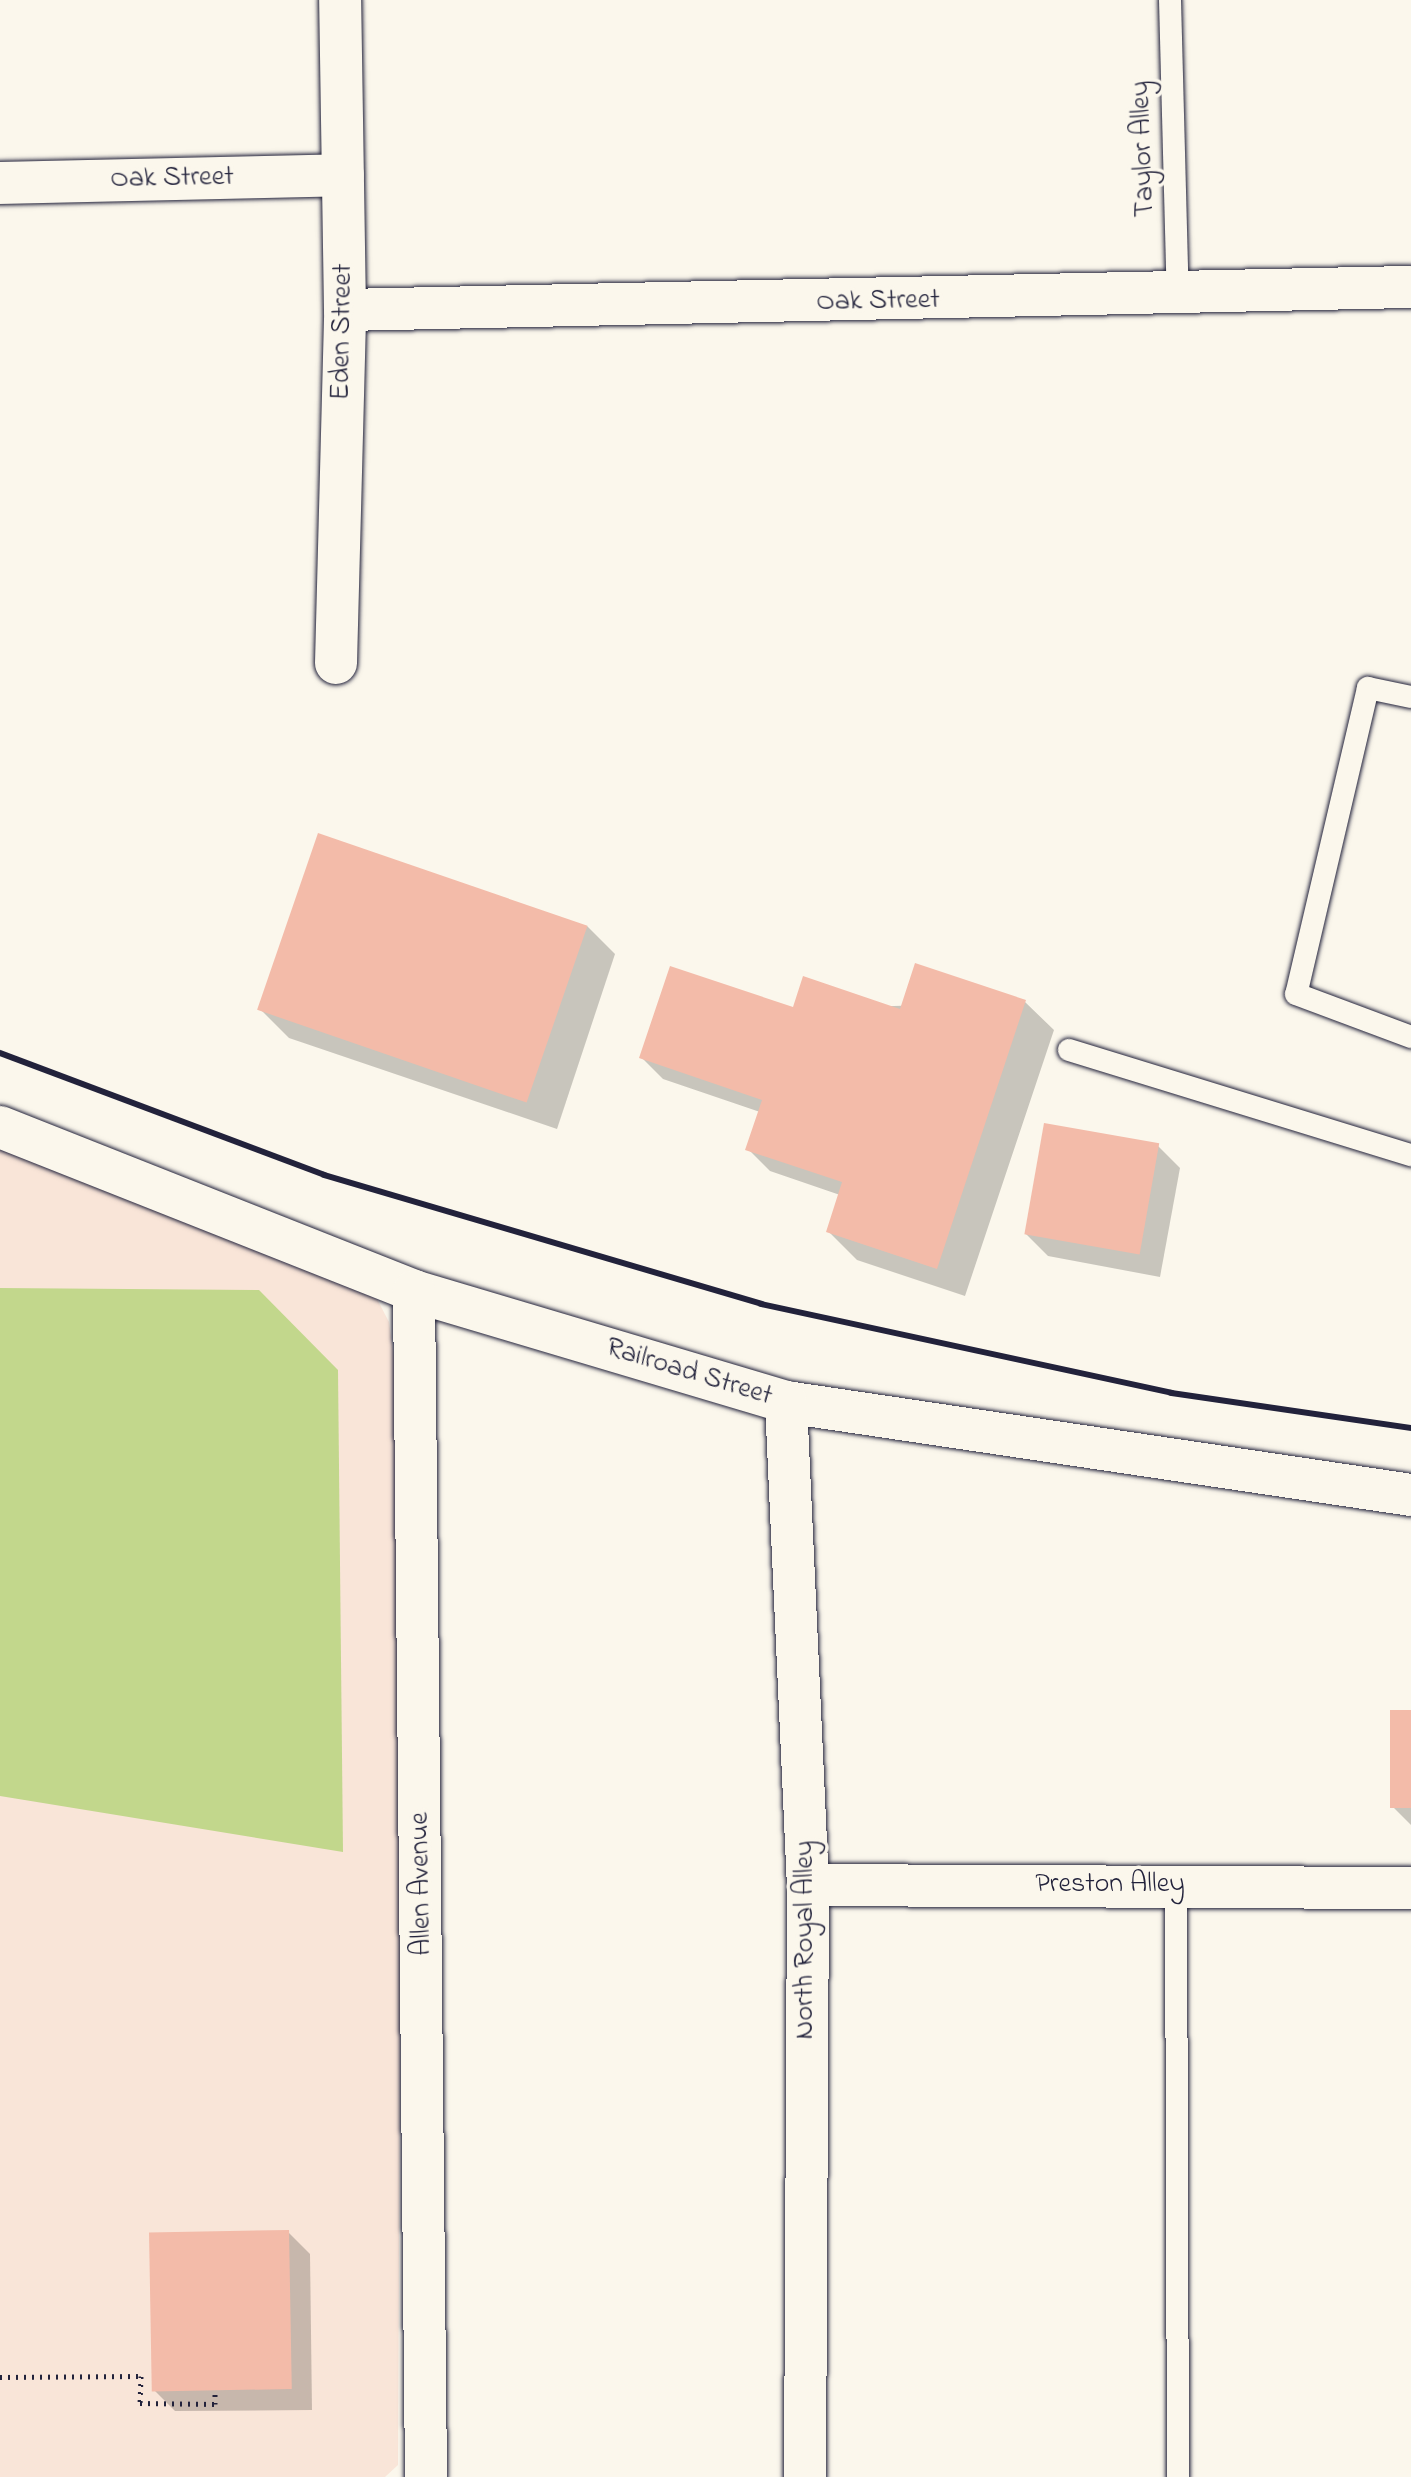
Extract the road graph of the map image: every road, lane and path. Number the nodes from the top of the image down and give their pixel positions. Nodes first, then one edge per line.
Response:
1 (340, 0) edge
2 (1170, 0) edge
3 (343, 175) junction
4 (0, 183) edge
5 (1411, 287) edge
6 (1178, 297) junction
7 (345, 310) junction
8 (336, 663) dead end
9 (1411, 697) edge
10 (1411, 1037) edge
11 (1069, 1050) dead end
12 (0, 1127) edge
13 (1411, 1155) edge
14 (414, 1291) junction
15 (786, 1402) junction
16 (1411, 1495) edge
17 (1176, 1884) junction
18 (808, 1885) junction
19 (1411, 1888) edge
20 (0, 2377) edge
21 (215, 2389) dead end
22 (426, 2477) edge
23 (805, 2477) edge
24 (1178, 2477) edge

1 - 3 street, Eden Street
2 - 6 lane, Taylor Alley
3 - 4 street, Oak Street
3 - 7 street, Eden Street
5 - 6 street, Oak Street
6 - 7 street, Oak Street
7 - 8 street, Eden Street
9 - 10 lane
11 - 13 lane
12 - 14 street, Railroad Street
14 - 15 street, Railroad Street
14 - 22 street, Allen Avenue
15 - 16 street, Railroad Street
15 - 18 street, North Royal Alley
17 - 18 street, Preston Alley
17 - 19 street, Preston Alley
17 - 24 lane
18 - 23 street, North Royal Alley
20 - 21 path

